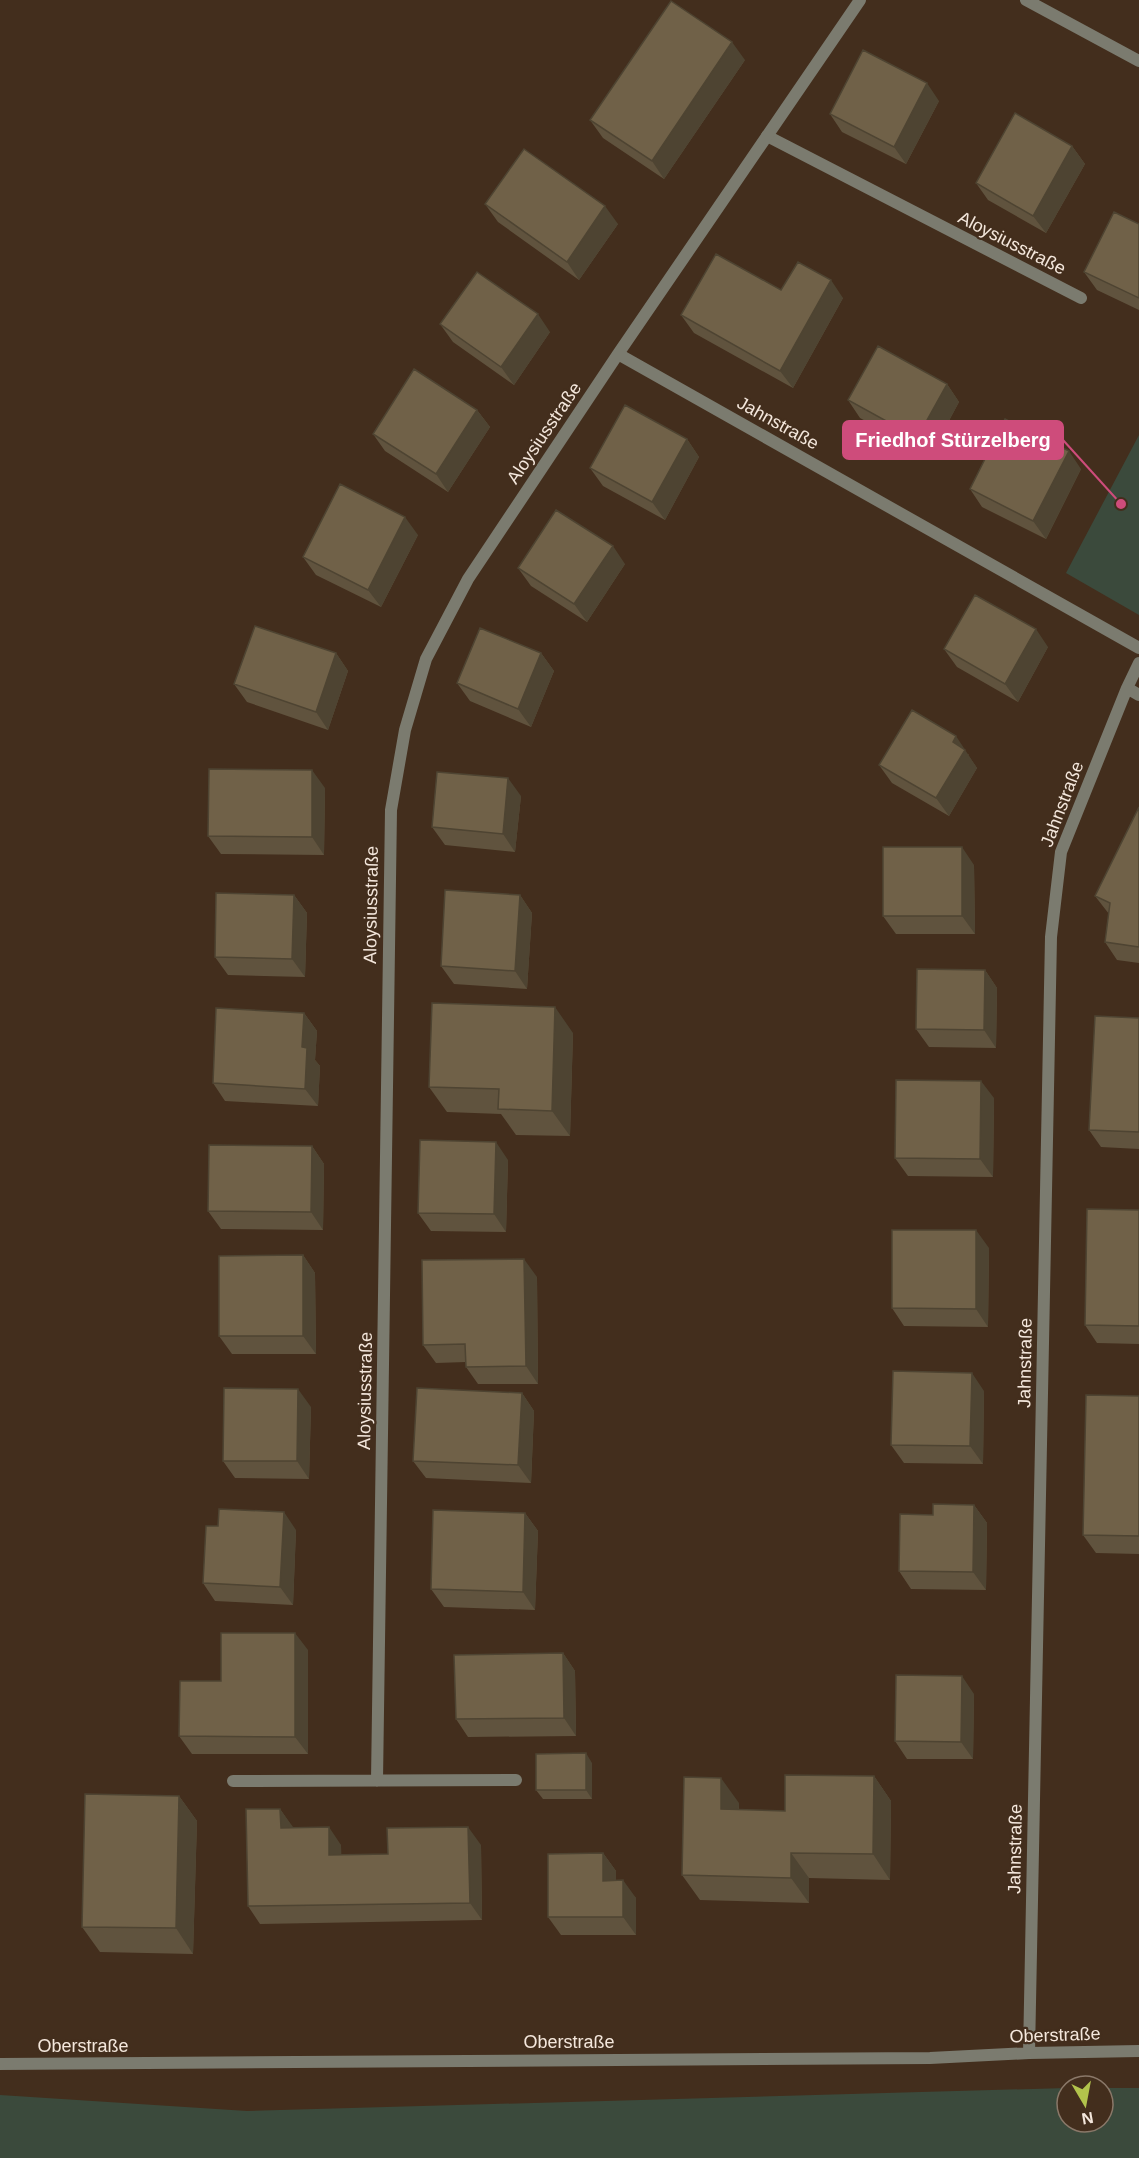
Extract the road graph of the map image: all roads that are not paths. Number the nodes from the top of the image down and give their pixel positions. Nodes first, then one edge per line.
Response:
1 (860, 0) edge
2 (1026, 0) edge
3 (1139, 61) edge
4 (767, 136) junction
5 (1081, 298) dead end
6 (618, 354) junction
7 (1139, 648) edge
8 (1139, 663) edge
9 (1127, 688) junction
10 (1139, 695) edge
11 (516, 1780) dead end
12 (233, 1781) dead end
13 (377, 1781) junction
14 (1139, 2050) edge
15 (1029, 2053) junction
16 (0, 2064) edge

1 - 4 street, Aloysiusstraße
2 - 3 street
4 - 5 street, Aloysiusstraße
4 - 6 street, Aloysiusstraße
6 - 7 street, Jahnstraße
6 - 13 street, Aloysiusstraße
8 - 9 street, Jahnstraße
9 - 10 street
9 - 15 street, Jahnstraße
11 - 13 street
12 - 13 street
14 - 15 street, Oberstraße
15 - 16 street, Oberstraße

